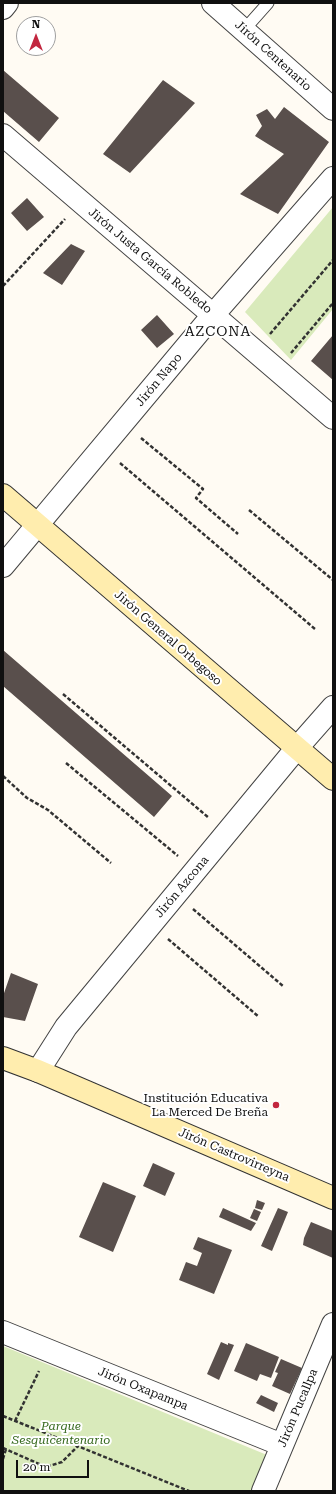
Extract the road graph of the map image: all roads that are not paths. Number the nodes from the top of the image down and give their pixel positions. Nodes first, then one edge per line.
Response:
1 (7, 3) edge
2 (213, 3) edge
3 (268, 3) edge
4 (3, 8) edge
5 (244, 30) junction
6 (333, 109) edge
7 (3, 136) edge
8 (333, 178) edge
9 (213, 314) junction
10 (333, 418) edge
11 (3, 495) edge
12 (37, 524) junction
13 (3, 566) edge
14 (333, 708) edge
15 (296, 749) junction
16 (333, 779) edge
17 (3, 1058) edge
18 (38, 1071) junction
19 (333, 1198) edge
20 (333, 1324) edge
21 (3, 1332) edge
22 (282, 1445) junction
23 (264, 1491) edge

1 - 4 street
2 - 5 street, Jirón Centenario
3 - 5 lane
5 - 6 street, Jirón Centenario
7 - 9 street, Jirón Justa García Robledo
8 - 9 street, Jirón Napo
9 - 10 street, Jirón Justa García Robledo
9 - 12 street, Jirón Napo
11 - 12 street, Jirón General Orbegoso
12 - 13 street, Jirón Napo
12 - 15 street, Jirón General Orbegoso
14 - 15 street, Jirón Azcona
15 - 16 street, Jirón General Orbegoso
15 - 18 street, Jirón Azcona
17 - 18 street, Jirón Castrovirreyna
18 - 19 street, Jirón Castrovirreyna
20 - 22 street, Jirón Pucallpa
21 - 22 street, Jirón Oxapampa
22 - 23 street, Jirón Pucallpa

